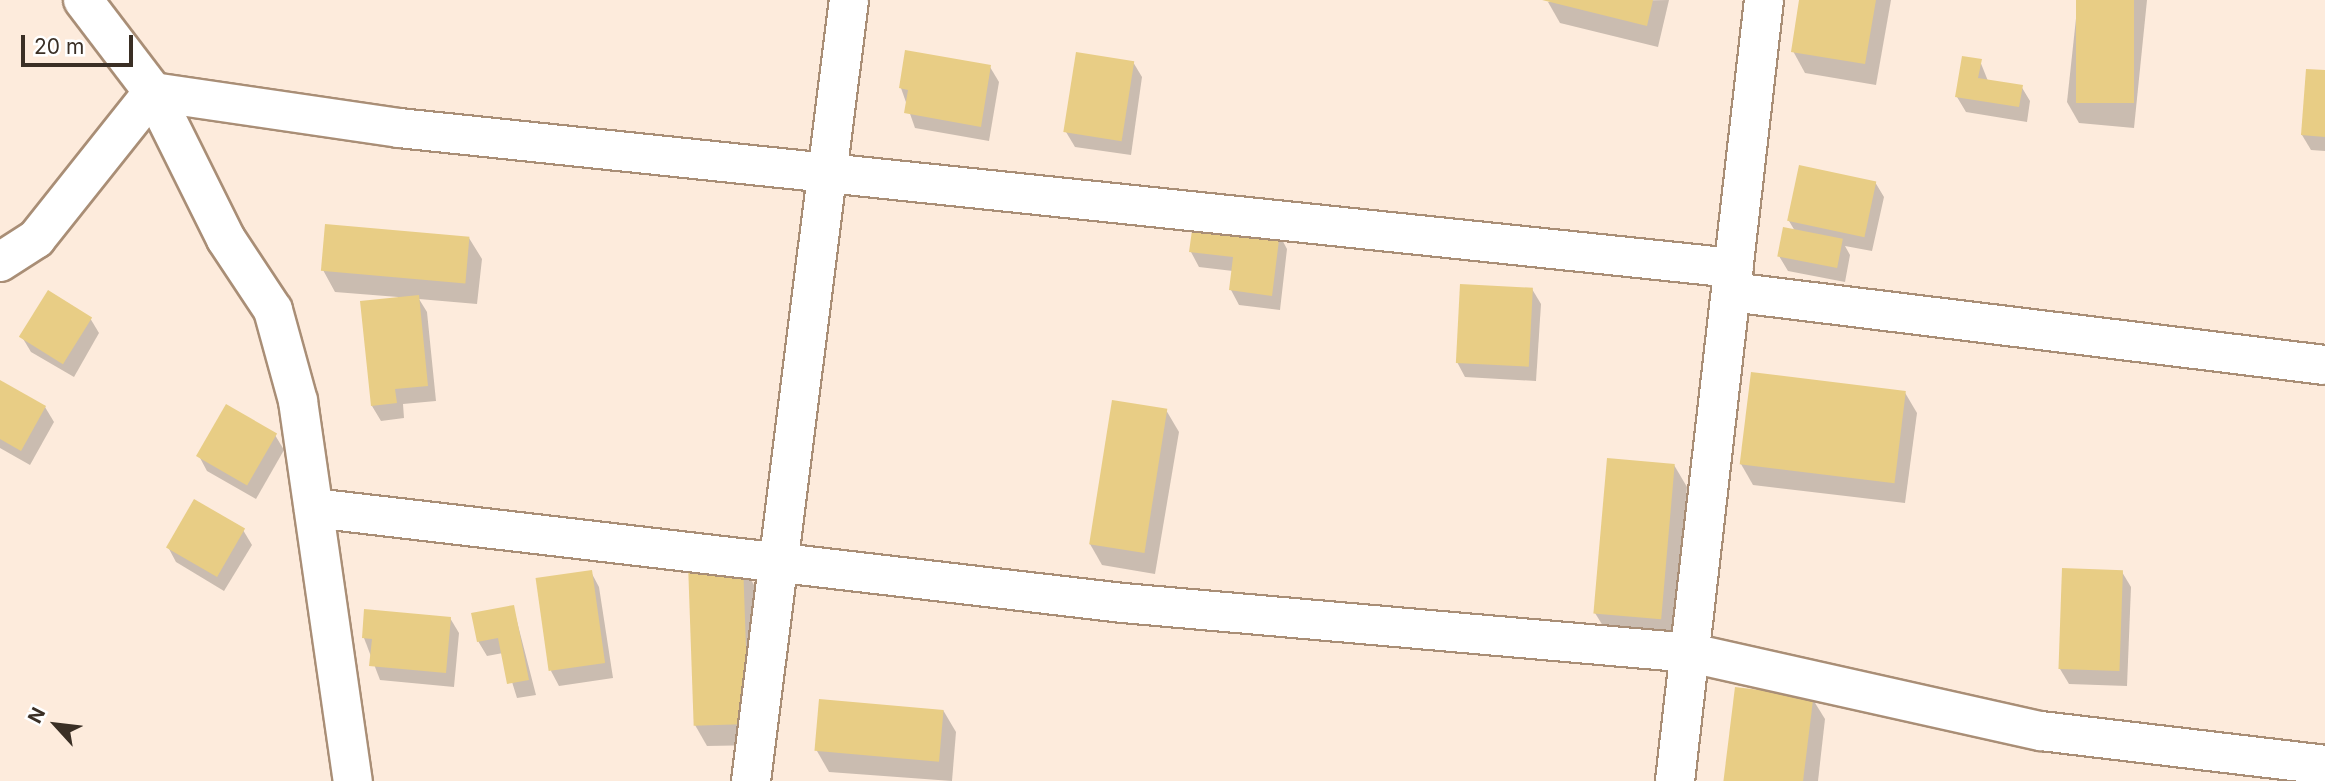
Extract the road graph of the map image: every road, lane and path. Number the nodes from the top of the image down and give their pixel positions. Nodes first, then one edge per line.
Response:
1 (83, 0) edge
2 (849, 0) edge
3 (1764, 0) edge
4 (153, 92) junction
5 (823, 171) junction
6 (0, 262) edge
7 (1733, 280) junction
8 (2325, 365) edge
9 (314, 508) junction
10 (779, 566) junction
11 (1691, 653) junction
12 (2325, 765) edge
13 (353, 781) edge
14 (751, 781) edge
15 (1675, 781) edge

1 - 4 street
2 - 5 street
3 - 7 street
4 - 5 street
4 - 6 street
4 - 9 street
5 - 7 street
5 - 10 street
7 - 8 street
7 - 11 street
9 - 10 street
9 - 13 street
10 - 11 street
10 - 14 street
11 - 12 street
11 - 15 street

